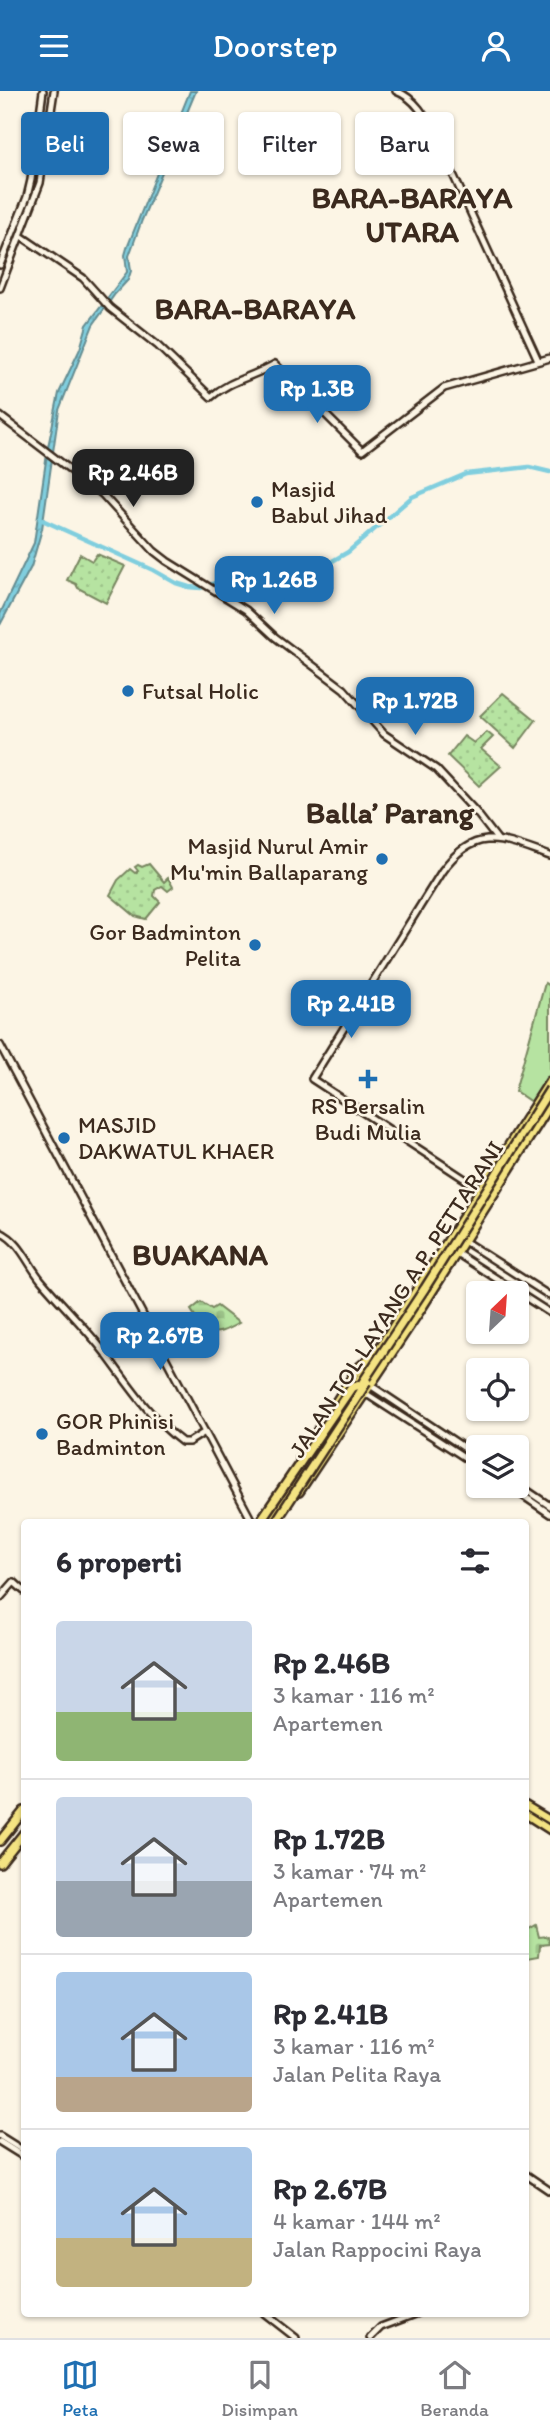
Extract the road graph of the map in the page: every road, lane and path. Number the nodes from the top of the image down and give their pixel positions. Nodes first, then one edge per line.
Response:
1 (43, 91) edge
2 (54, 91) edge
3 (396, 91) edge
4 (405, 92) edge
5 (21, 236) junction
6 (0, 265) edge
7 (0, 288) edge
8 (550, 358) edge
9 (538, 360) junction
10 (0, 417) edge
11 (486, 826) junction
12 (497, 839) junction
13 (479, 841) junction
14 (550, 856) edge
15 (0, 1045) edge
16 (550, 1080) edge
17 (550, 1089) edge
18 (540, 1095) junction
19 (550, 1095) edge
20 (550, 1104) edge
21 (524, 1118) junction
22 (537, 1125) junction
23 (480, 1189) junction
24 (0, 1232) edge
25 (452, 1233) junction
26 (464, 1240) junction
27 (444, 1245) junction
28 (456, 1253) junction
29 (550, 1296) edge
30 (550, 1313) edge
31 (376, 1354) junction
32 (370, 1385) junction
33 (365, 1393) junction
34 (413, 1413) junction
35 (408, 1420) junction
36 (205, 1432) junction
37 (466, 1449) edge
38 (466, 1458) edge
39 (296, 1476) junction
40 (305, 1483) junction
41 (529, 1492) edge
42 (285, 1494) junction
43 (527, 1498) edge
44 (295, 1499) junction
45 (550, 1506) edge
46 (550, 1514) edge
47 (254, 1519) edge
48 (259, 1519) edge
49 (259, 1519) edge
50 (268, 1519) edge
51 (280, 1519) edge
52 (280, 1519) edge
53 (21, 1588) edge
54 (0, 1598) edge
55 (529, 1809) edge
56 (21, 1815) edge
57 (529, 1815) edge
58 (538, 1818) junction
59 (550, 1821) edge
60 (550, 1830) edge
61 (21, 1836) edge
62 (0, 1841) edge
63 (0, 1862) edge
64 (0, 2136) edge
65 (0, 2142) edge
66 (21, 2149) edge
67 (21, 2155) edge
68 (529, 2177) edge
69 (550, 2191) edge
70 (269, 2317) edge
71 (407, 2317) edge
72 (296, 2338) edge
73 (370, 2338) edge

1 - 6 street
2 - 5 street
3 - 4 street
4 - 9 street
5 - 7 street
5 - 9 street
8 - 9 street
10 - 11 street
11 - 12 street
11 - 13 street
12 - 13 street
12 - 14 street
13 - 23 street
15 - 36 street
16 - 18 highway
17 - 48 highway, JALAN TOL LAYANG A.P. PETTARANI, bridge
18 - 20 highway
18 - 21 highway
19 - 51 highway, JALAN TOL LAYANG A.P. PETTARANI, bridge
20 - 22 highway
21 - 22 highway
21 - 23 highway
22 - 26 highway
23 - 25 highway
24 - 36 street
25 - 26 street
25 - 27 highway
26 - 28 highway
26 - 29 street
27 - 28 street
27 - 31 highway
28 - 30 street
28 - 32 highway
31 - 39 highway
31 - 49 highway
32 - 33 highway
32 - 34 street
33 - 35 street
33 - 40 highway
34 - 35 street
34 - 37 street
35 - 38 street
36 - 47 street
39 - 40 highway
39 - 42 highway
40 - 44 highway
41 - 45 street
42 - 44 highway
42 - 50 highway
43 - 46 street
44 - 52 highway
53 - 54 street
55 - 58 main road
56 - 62 highway
57 - 58 main road
58 - 59 main road
58 - 60 main road
61 - 63 highway
64 - 66 street
65 - 67 street
68 - 69 street
70 - 72 street
71 - 73 street

